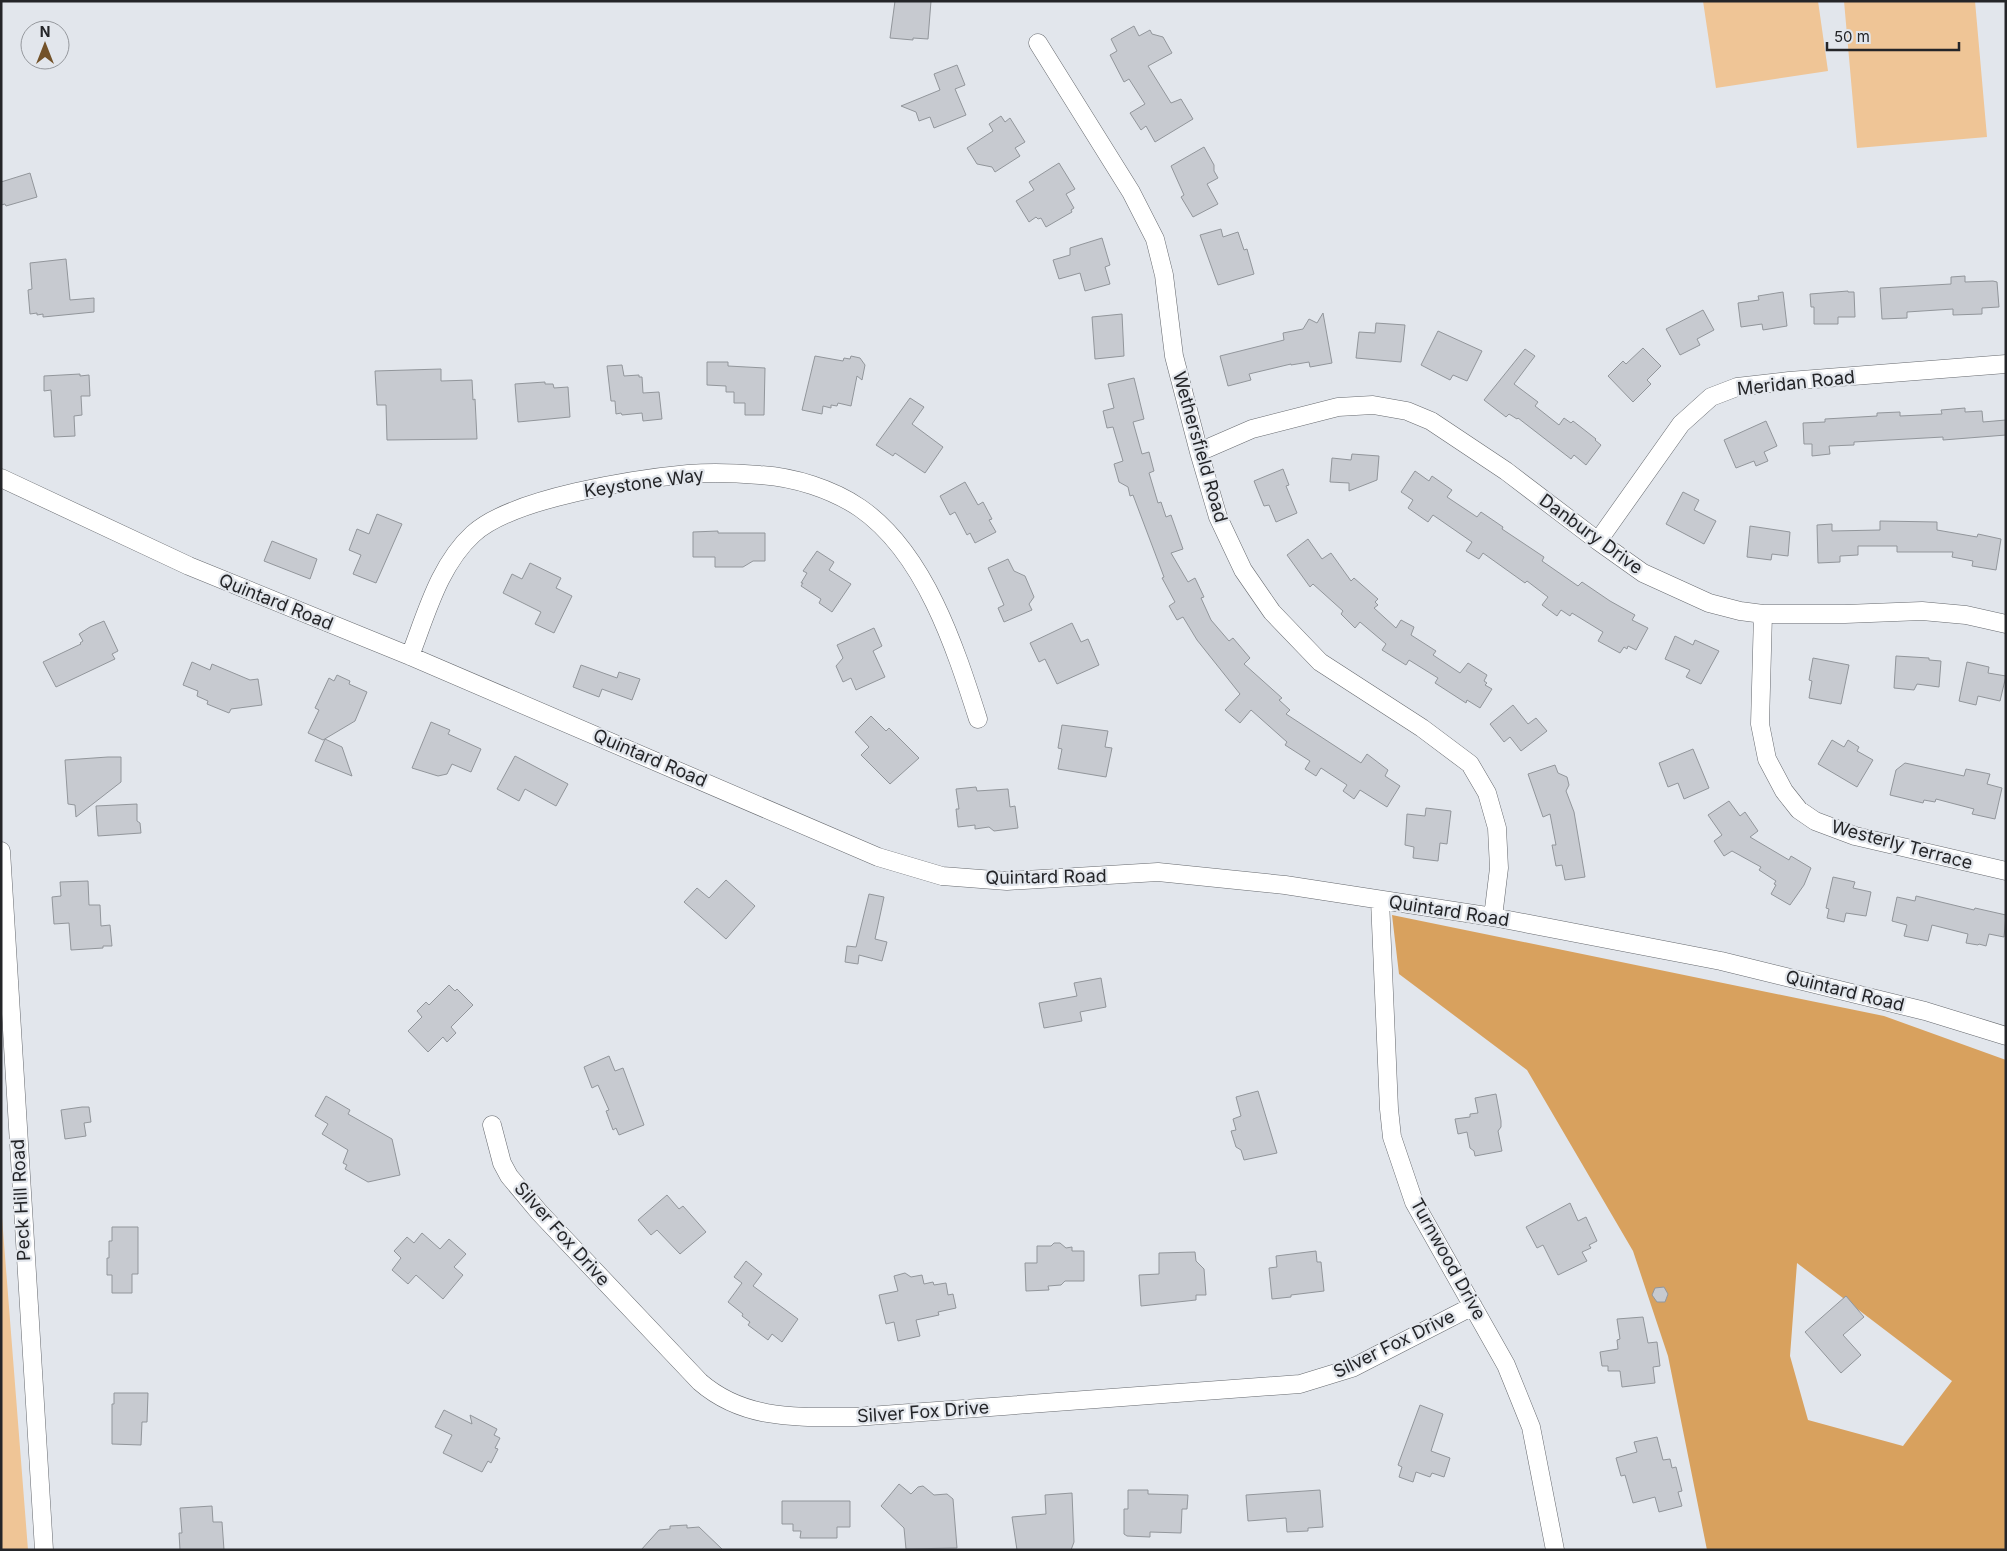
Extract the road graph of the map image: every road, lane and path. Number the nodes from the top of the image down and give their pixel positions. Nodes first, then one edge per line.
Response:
1 (1038, 42) dead end
2 (2006, 364) edge
3 (1199, 452) junction
4 (1, 478) edge
5 (1598, 541) junction
6 (1762, 614) junction
7 (2006, 624) edge
8 (410, 656) junction
9 (978, 719) dead end
10 (1, 850) edge
11 (2006, 871) edge
12 (1380, 900) junction
13 (1493, 917) junction
14 (2006, 1036) edge
15 (492, 1125) dead end
16 (1473, 1306) junction
17 (44, 1550) edge
18 (1554, 1550) edge

1 - 3 street, Wethersfield Road
2 - 5 street, Meridan Road
3 - 5 street, Danbury Drive
3 - 13 street, Wethersfield Road
4 - 8 street, Quintard Road
5 - 6 street, Danbury Drive
6 - 7 street, Danbury Drive
6 - 11 street, Westerly Terrace
8 - 9 street, Keystone Way
8 - 12 street, Quintard Road
10 - 17 street, Peck Hill Road
12 - 13 street, Quintard Road
12 - 16 street, Turnwood Drive
13 - 14 street, Quintard Road
15 - 16 street, Silver Fox Drive
16 - 18 street, Turnwood Drive

